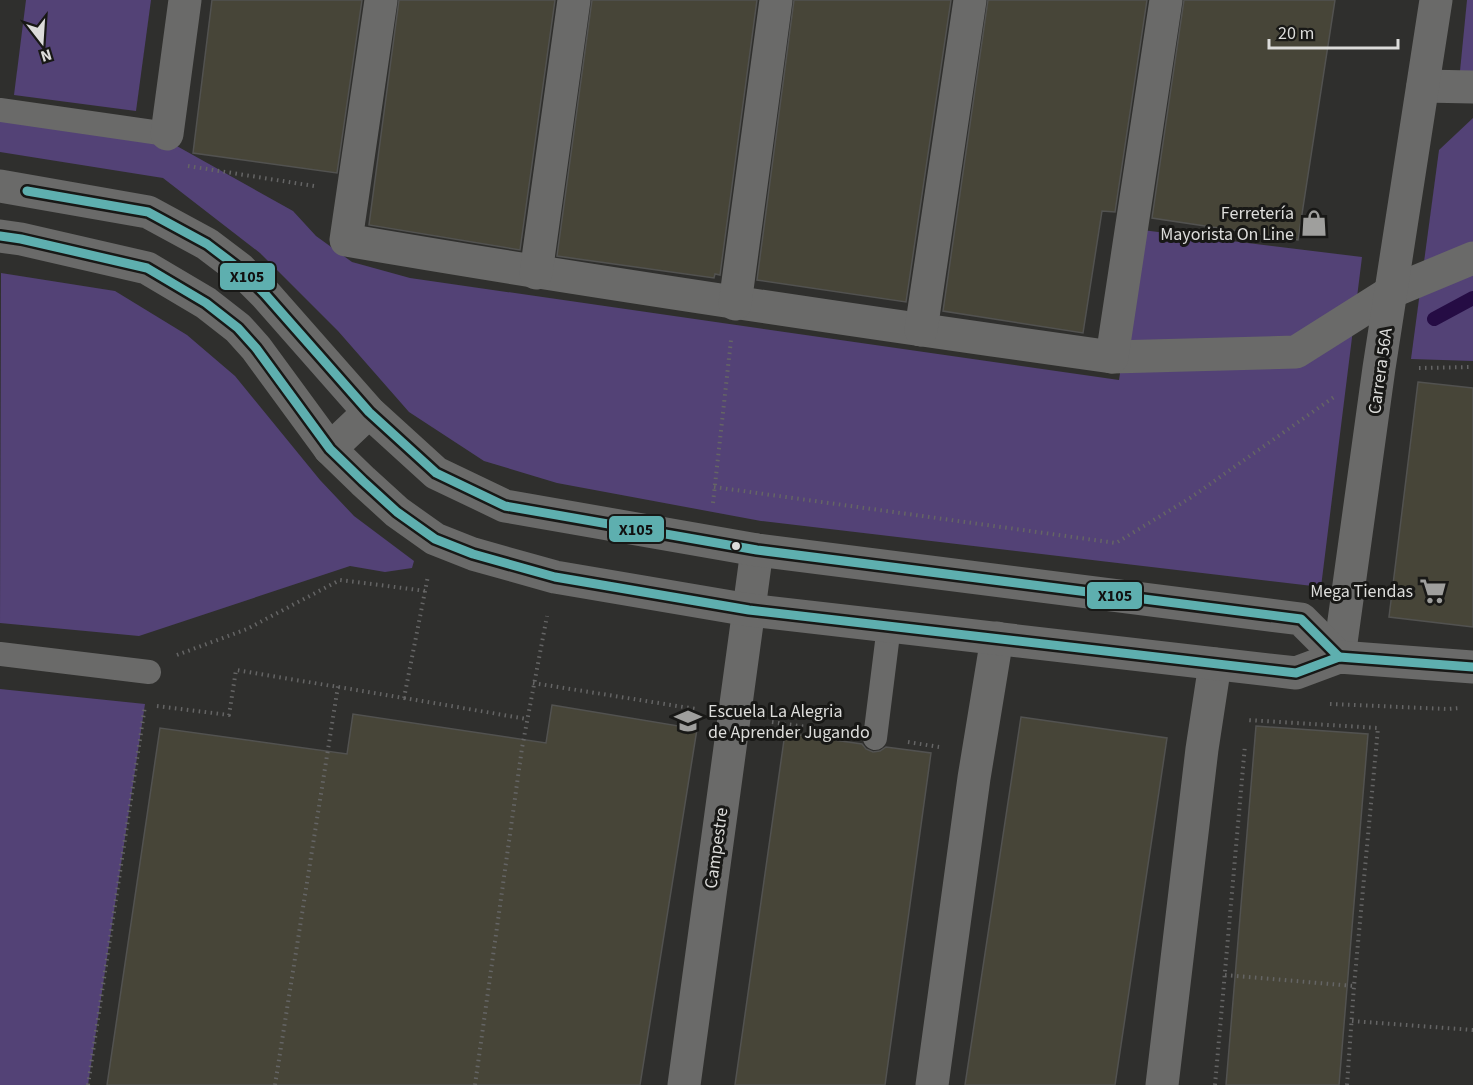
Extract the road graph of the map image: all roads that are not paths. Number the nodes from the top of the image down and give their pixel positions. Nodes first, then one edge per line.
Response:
1 (185, 0) edge
2 (381, 0) edge
3 (574, 0) edge
4 (776, 0) edge
5 (970, 0) edge
6 (1166, 0) edge
7 (1436, 0) edge
8 (1423, 86) junction
9 (1473, 87) edge
10 (0, 110) edge
11 (167, 134) joint
12 (0, 186) edge
13 (0, 236) edge
14 (1473, 258) edge
15 (536, 273) junction
16 (1391, 292) junction
17 (735, 304) junction
18 (921, 330) junction
19 (1112, 357) junction
20 (369, 412) junction
21 (330, 449) junction
22 (757, 550) junction
23 (749, 610) junction
24 (889, 626) junction
25 (997, 638) junction
26 (0, 654) edge
27 (1339, 657) junction
28 (1215, 664) junction
29 (1473, 667) edge
30 (149, 672) road end
31 (875, 738) dead end
32 (684, 1085) edge
33 (932, 1085) edge
34 (1162, 1085) edge

1 - 11 street
2 - 15 street
3 - 15 street
4 - 17 street
5 - 18 street
6 - 19 street
7 - 8 street, Carrera 56A
8 - 9 street
8 - 16 street, Carrera 56A
10 - 11 lane
12 - 20 street
13 - 21 street
14 - 16 street
15 - 17 street
16 - 19 street
16 - 27 street, Carrera 56A
17 - 18 street
18 - 19 street
20 - 21 street
20 - 22 street
21 - 23 street
22 - 23 street, Campestre
22 - 27 street
23 - 24 street
23 - 32 street, Campestre
24 - 25 street
24 - 31 lane
25 - 28 street
25 - 33 street
26 - 30 lane
27 - 28 street
27 - 29 street
28 - 34 street

